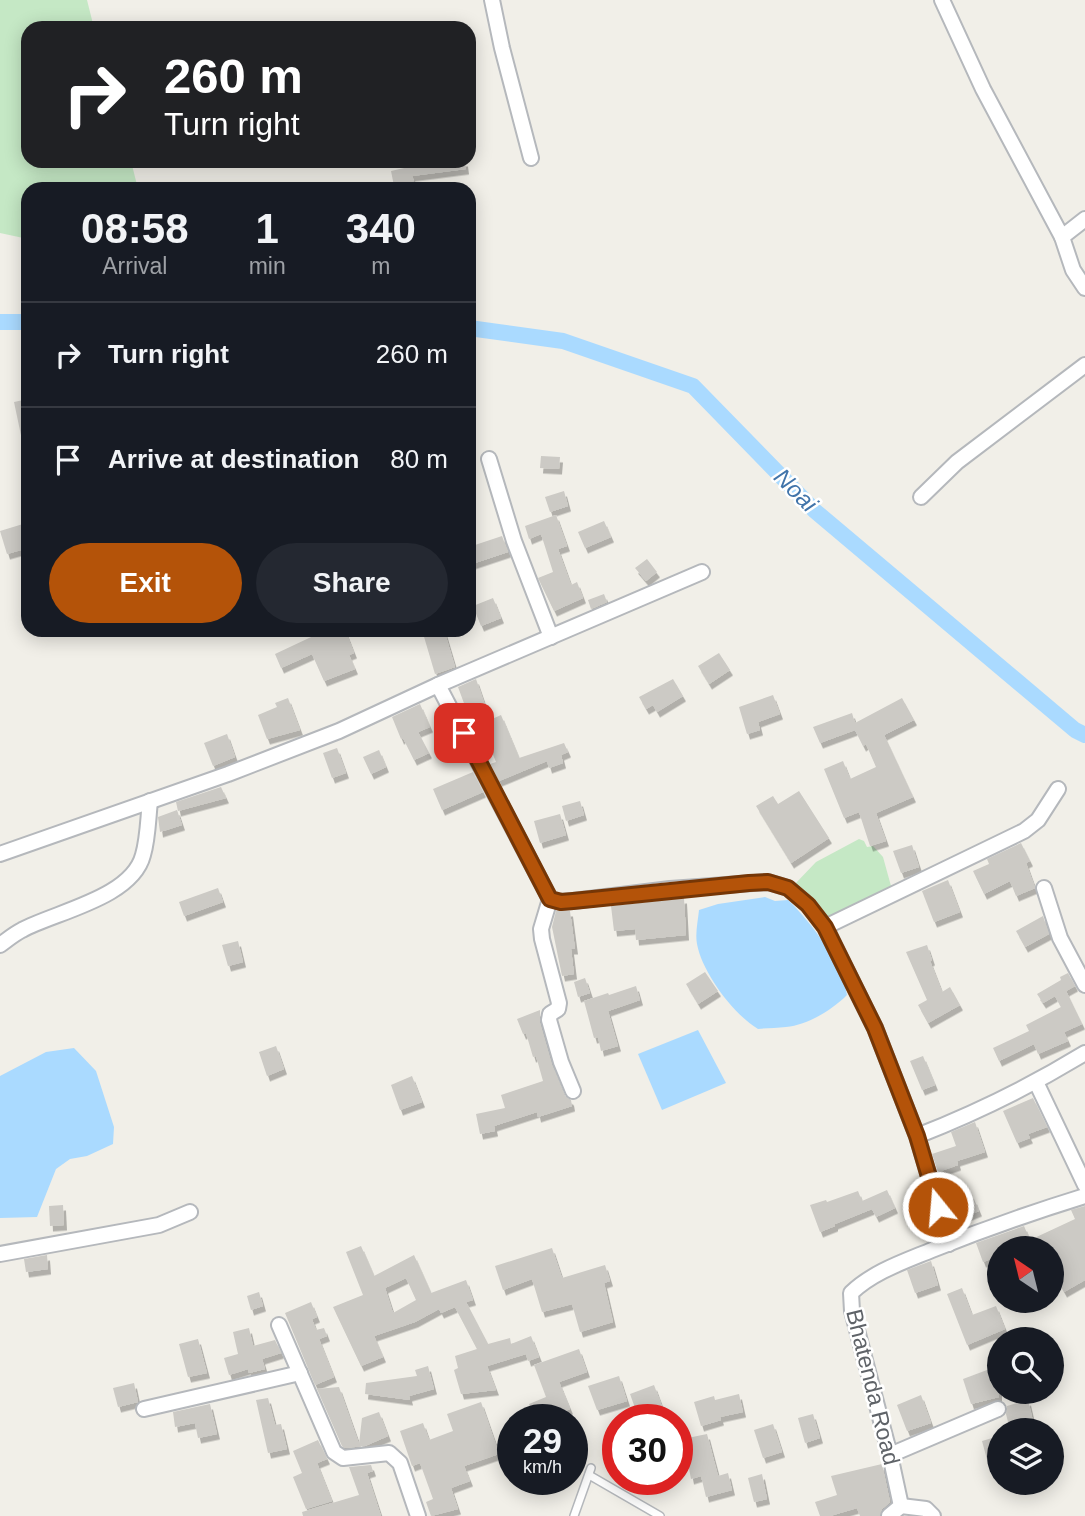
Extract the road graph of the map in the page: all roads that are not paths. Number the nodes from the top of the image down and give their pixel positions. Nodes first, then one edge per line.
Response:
1 (492, 0) edge
2 (942, 0) edge
3 (531, 158) dead end
4 (1085, 219) edge
5 (1062, 237) junction
6 (1085, 288) edge
7 (1085, 365) edge
8 (489, 459) dead end
9 (921, 497) dead end
10 (702, 572) dead end
11 (551, 638) junction
12 (438, 685) junction
13 (1058, 789) dead end
14 (150, 802) junction
15 (0, 854) edge
16 (1044, 888) dead end
17 (550, 899) junction
18 (825, 927) junction
19 (0, 945) edge
20 (1085, 985) edge
21 (1085, 1053) edge
22 (1036, 1082) junction
23 (573, 1091) dead end
24 (917, 1136) junction
25 (1085, 1185) edge
26 (1085, 1196) edge
27 (190, 1212) dead end
28 (949, 1244) junction
29 (0, 1254) edge
30 (279, 1325) dead end
31 (300, 1373) junction
32 (144, 1409) dead end
33 (998, 1409) dead end
34 (890, 1455) junction
35 (901, 1506) junction
36 (418, 1516) edge
37 (574, 1516) edge
38 (660, 1516) edge
39 (889, 1516) edge
40 (933, 1516) edge

1 - 3 street
2 - 5 street
4 - 5 street
5 - 6 street
7 - 9 street
8 - 11 street
10 - 11 street
11 - 12 street
12 - 14 street
12 - 17 street
13 - 18 street
14 - 15 street
14 - 19 street
16 - 20 street
17 - 18 street
17 - 23 street
18 - 24 street
21 - 22 street
22 - 24 street
22 - 25 street
24 - 28 street
26 - 28 street, Bhatenda Road
27 - 29 street
28 - 34 street, Bhatenda Road
30 - 31 street
31 - 32 street
31 - 36 street
33 - 34 street
34 - 35 street, Bhatenda Road
35 - 39 street
35 - 40 street
37 - 38 lane

